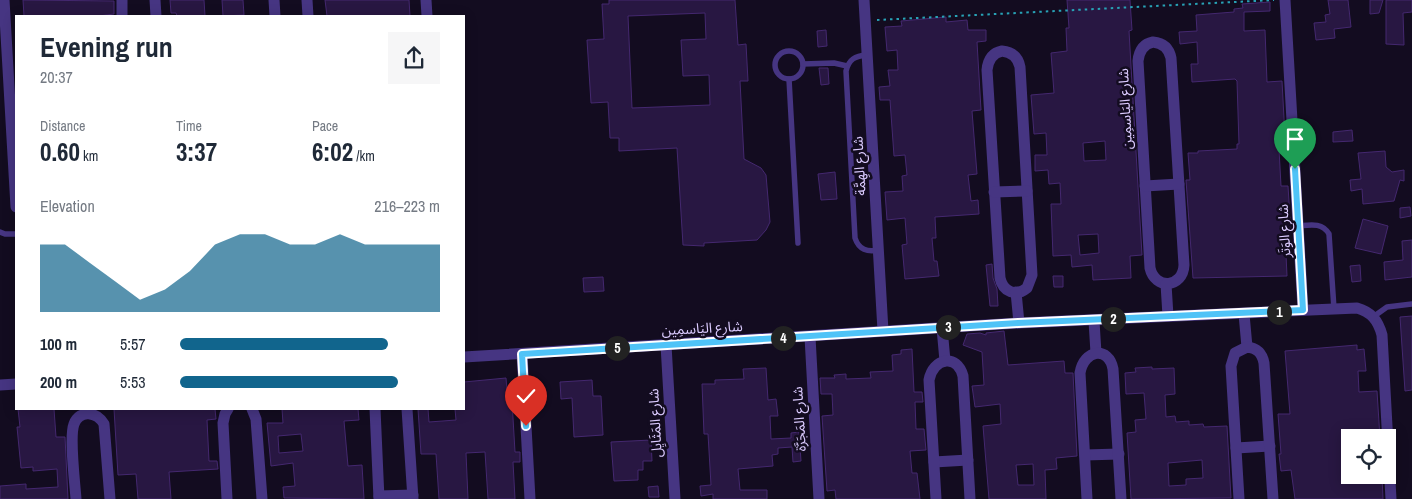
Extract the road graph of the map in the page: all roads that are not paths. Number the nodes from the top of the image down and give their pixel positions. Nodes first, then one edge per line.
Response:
1 (4, 0) edge
2 (122, 0) edge
3 (155, 0) edge
4 (274, 0) edge
5 (308, 0) edge
6 (426, 0) edge
7 (864, 0) edge
8 (1285, 0) edge
9 (122, 15) edge
10 (156, 15) edge
11 (275, 15) edge
12 (308, 15) edge
13 (427, 15) edge
14 (867, 55) junction
15 (803, 64) junction
16 (847, 66) junction
17 (790, 79) junction
18 (1179, 184) junction
19 (1145, 186) junction
20 (15, 191) edge
21 (1027, 191) junction
22 (994, 192) junction
23 (1298, 226) junction
24 (0, 232) edge
25 (15, 234) edge
26 (798, 244) dead end
27 (878, 250) junction
28 (1166, 284) junction
29 (1016, 292) junction
30 (1412, 304) edge
31 (1334, 309) junction
32 (1303, 310) junction
33 (1244, 314) junction
34 (1168, 316) junction
35 (1373, 316) junction
36 (1094, 321) junction
37 (1018, 323) junction
38 (942, 328) junction
39 (883, 331) junction
40 (810, 337) junction
41 (666, 345) junction
42 (1247, 347) junction
43 (522, 354) junction
44 (1096, 354) junction
45 (465, 357) edge
46 (945, 361) junction
47 (15, 384) edge
48 (0, 385) edge
49 (227, 410) edge
50 (252, 410) edge
51 (375, 410) edge
52 (407, 410) edge
53 (88, 411) edge
54 (1270, 446) junction
55 (1236, 448) junction
56 (1118, 454) junction
57 (1085, 455) junction
58 (968, 460) junction
59 (934, 462) junction
60 (413, 497) edge
61 (379, 498) edge
62 (76, 499) edge
63 (110, 499) edge
64 (227, 499) edge
65 (262, 499) edge
66 (530, 499) edge
67 (675, 499) edge
68 (819, 499) edge
69 (936, 499) edge
70 (970, 499) edge
71 (1087, 499) edge
72 (1121, 499) edge
73 (1239, 499) edge
74 (1273, 499) edge
75 (1391, 499) edge

1 - 20 street
2 - 9 street
3 - 10 street
4 - 11 street
5 - 12 street
6 - 13 street
7 - 14 street, شارع الهِمَّة
8 - 23 street, شارع الوَتَر
14 - 16 lane
14 - 27 street, شارع الهِمَّة
15 - 16 lane
15 - 17 lane
15 - 17 lane
16 - 27 lane
17 - 26 lane
18 - 19 street
18 - 19 street, شارع اليَاسمِين
18 - 28 street, شارع اليَاسمِين
19 - 28 street, شارع اليَاسمِين
21 - 22 street
21 - 22 street
21 - 29 street
22 - 29 street
23 - 31 lane
23 - 32 street, شارع الوَتَر
24 - 25 lane
27 - 39 street, شارع الهِمَّة
28 - 34 street
29 - 37 street
30 - 35 lane
31 - 32 street, شارع اليَاسمِين
31 - 35 street, شارع اليَاسمِين
32 - 33 street, شارع اليَاسمِين
33 - 34 street, شارع اليَاسمِين
33 - 42 street
34 - 36 street, شارع اليَاسمِين
35 - 75 street
36 - 37 street, شارع اليَاسمِين
36 - 44 street
37 - 38 street, شارع اليَاسمِين
38 - 39 street, شارع اليَاسمِين
38 - 46 street
39 - 40 street, شارع اليَاسمِين
40 - 41 street, شارع اليَاسمِين
40 - 68 street, شارع المَجَرَّة
41 - 43 street, شارع اليَاسمِين
41 - 67 street, شارع المَثَايِل
42 - 54 street
42 - 55 street
43 - 45 street, شارع اليَاسمِين
43 - 66 street
44 - 56 street
44 - 57 street
46 - 58 street
46 - 59 street
47 - 48 street
49 - 64 street
50 - 65 street
51 - 61 street
52 - 60 street
53 - 62 street
53 - 63 street
54 - 55 street
54 - 74 street
55 - 73 street
56 - 57 street
56 - 72 street
57 - 71 street
58 - 59 street
58 - 70 street
59 - 69 street
60 - 61 street

